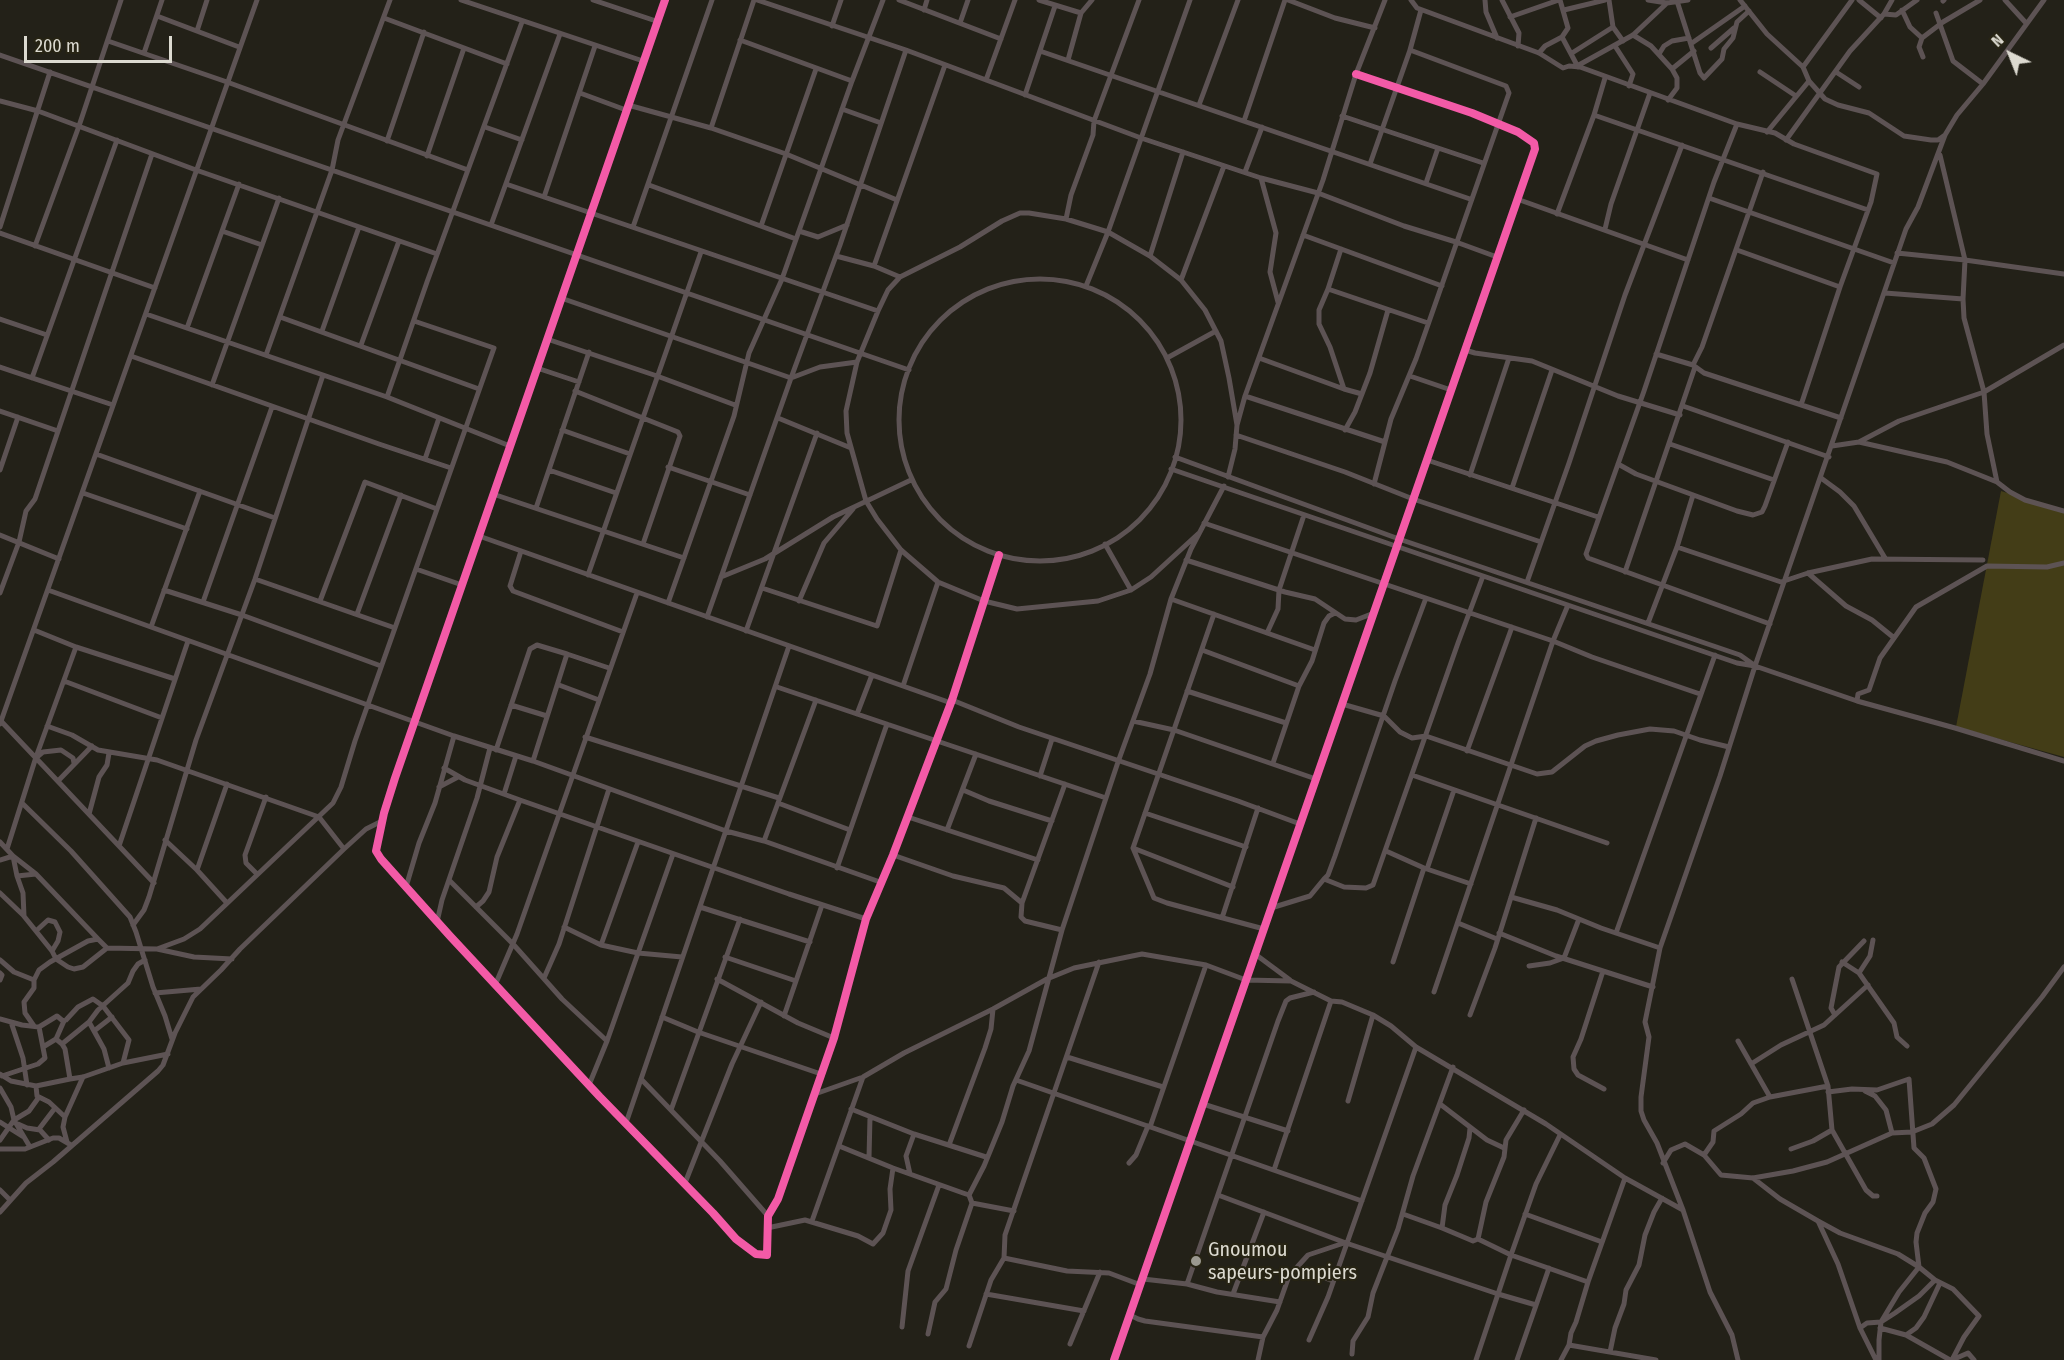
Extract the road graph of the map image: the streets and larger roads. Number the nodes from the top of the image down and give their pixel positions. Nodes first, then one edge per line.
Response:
1 (121, 0) edge
2 (162, 0) edge
3 (207, 0) edge
4 (257, 0) edge
5 (390, 0) edge
6 (461, 0) edge
7 (593, 0) edge
8 (665, 0) edge
9 (712, 0) edge
10 (756, 0) edge
11 (841, 0) edge
12 (883, 0) edge
13 (899, 0) edge
14 (927, 0) edge
15 (968, 0) edge
16 (1015, 0) edge
17 (1039, 0) edge
18 (1092, 0) edge
19 (1139, 0) edge
20 (1190, 0) edge
21 (1238, 0) edge
22 (1286, 0) edge
23 (1385, 0) edge
24 (1411, 0) edge
25 (1485, 0) edge
26 (1502, 0) edge
27 (1560, 0) edge
28 (1607, 0) edge
29 (1648, 0) edge
30 (1688, 0) edge
31 (1740, 0) edge
32 (1852, 0) edge
33 (1858, 0) edge
34 (1892, 0) edge
35 (1980, 0) edge
36 (2005, 0) edge
37 (2044, 0) edge
38 (1675, 1) edge
39 (1915, 1) edge
40 (611, 3) edge
41 (1667, 3) junction
42 (1055, 6) junction
43 (1747, 8) junction
44 (924, 10) junction
45 (1421, 10) junction
46 (1564, 10) junction
47 (1902, 10) junction
48 (1081, 12) junction
49 (1936, 13) dead end
50 (157, 16) junction
51 (1510, 16) junction
52 (1882, 16) junction
53 (384, 18) junction
54 (656, 21) junction
55 (522, 22) junction
56 (960, 23) junction
57 (2025, 23) junction
58 (1940, 24) junction
59 (832, 26) junction
60 (1613, 27) junction
61 (1736, 27) junction
62 (1375, 28) junction
63 (197, 31) junction
64 (424, 32) junction
65 (560, 34) junction
66 (1633, 35) junction
67 (868, 37) junction
68 (1562, 37) junction
69 (1497, 38) junction
70 (1922, 38) junction
71 (1001, 39) junction
72 (740, 40) junction
73 (1690, 40) junction
74 (108, 41) junction
75 (1623, 41) junction
76 (595, 46) junction
77 (1518, 46) junction
78 (1616, 46) junction
79 (239, 47) junction
80 (464, 48) junction
81 (1711, 48) dead end
82 (906, 50) junction
83 (1410, 50) junction
84 (1040, 51) junction
85 (1694, 51) junction
86 (144, 53) junction
87 (1539, 53) junction
88 (1572, 53) junction
89 (1659, 54) junction
90 (0, 55) edge
91 (1923, 57) dead end
92 (1068, 60) junction
93 (643, 62) junction
94 (507, 64) junction
95 (945, 65) junction
96 (1577, 66) junction
97 (1803, 67) junction
98 (816, 69) junction
99 (1672, 69) junction
100 (50, 72) junction
101 (1760, 72) dead end
102 (1836, 72) junction
103 (1356, 74) junction
104 (1110, 75) junction
105 (1605, 78) junction
106 (986, 80) junction
107 (852, 81) junction
108 (1809, 81) junction
109 (227, 82) junction
110 (1983, 84) junction
111 (1629, 86) junction
112 (92, 87) junction
113 (1859, 87) dead end
114 (1397, 88) junction
115 (1158, 92) junction
116 (580, 93) junction
117 (1650, 93) junction
118 (1025, 95) junction
119 (1819, 95) junction
120 (1796, 96) junction
121 (1668, 99) junction
122 (0, 102) edge
123 (1199, 105) junction
124 (627, 107) junction
125 (842, 109) junction
126 (38, 111) junction
127 (1594, 115) junction
128 (1342, 116) junction
129 (672, 119) junction
130 (1094, 121) junction
131 (1244, 121) junction
132 (881, 123) junction
133 (1498, 123) junction
134 (1737, 124) junction
135 (344, 125) junction
136 (79, 126) junction
137 (485, 127) junction
138 (1262, 127) junction
139 (212, 128) junction
140 (711, 128) junction
141 (1384, 129) junction
142 (1636, 129) junction
143 (1767, 132) junction
144 (1945, 135) junction
145 (1142, 138) junction
146 (117, 140) junction
147 (522, 140) junction
148 (1786, 140) junction
149 (387, 141) junction
150 (1682, 145) junction
151 (1438, 148) junction
152 (1331, 151) junction
153 (1183, 152) junction
154 (1940, 153) junction
155 (152, 154) junction
156 (786, 154) junction
157 (427, 156) junction
158 (1723, 158) junction
159 (1483, 163) junction
160 (1371, 165) junction
161 (1224, 166) junction
162 (821, 168) junction
163 (196, 170) junction
164 (332, 170) junction
165 (468, 171) junction
166 (1245, 172) junction
167 (1763, 172) junction
168 (1261, 178) junction
169 (1426, 183) junction
170 (239, 184) junction
171 (506, 184) junction
172 (860, 184) junction
173 (649, 186) junction
174 (1318, 194) junction
175 (544, 197) junction
176 (279, 198) junction
177 (1709, 198) junction
178 (1470, 199) junction
179 (1517, 199) junction
180 (897, 200) junction
181 (1868, 210) junction
182 (317, 212) junction
183 (453, 212) junction
184 (1750, 212) junction
185 (590, 213) junction
186 (1557, 214) junction
187 (1066, 219) junction
188 (491, 225) junction
189 (847, 225) junction
190 (761, 226) junction
191 (0, 227) edge
192 (359, 227) junction
193 (633, 227) junction
194 (1605, 229) junction
195 (222, 231) junction
196 (799, 231) junction
197 (0, 232) edge
198 (1108, 232) junction
199 (1303, 235) junction
200 (796, 238) junction
201 (399, 241) junction
202 (1456, 242) junction
203 (262, 245) junction
204 (1643, 245) junction
205 (35, 246) junction
206 (1341, 249) junction
207 (1737, 250) junction
208 (1854, 250) junction
209 (701, 252) junction
210 (1897, 253) junction
211 (437, 254) junction
212 (576, 254) junction
213 (836, 256) junction
214 (1150, 256) junction
215 (1497, 257) junction
216 (74, 260) junction
217 (1688, 260) junction
218 (1965, 260) junction
219 (1894, 264) junction
220 (874, 266) junction
221 (112, 273) junction
222 (2064, 274) edge
223 (900, 277) junction
224 (782, 279) junction
225 (1181, 280) junction
226 (1086, 286) junction
227 (1442, 286) junction
228 (1840, 287) junction
229 (155, 288) junction
230 (1328, 289) junction
231 (687, 293) junction
232 (1885, 293) junction
233 (823, 294) junction
234 (561, 298) junction
235 (1962, 299) junction
236 (1278, 304) junction
237 (1388, 310) junction
238 (878, 311) junction
239 (146, 314) junction
240 (280, 317) junction
241 (0, 319) edge
242 (763, 320) junction
243 (414, 321) junction
244 (1428, 323) junction
245 (187, 328) junction
246 (322, 331) junction
247 (1216, 331) junction
248 (47, 335) junction
249 (808, 335) junction
250 (671, 336) junction
251 (547, 339) junction
252 (226, 342) junction
253 (361, 345) junction
254 (2064, 345) edge
255 (1465, 350) junction
256 (589, 352) junction
257 (862, 353) junction
258 (1656, 354) junction
259 (266, 355) junction
260 (131, 356) junction
261 (1167, 358) junction
262 (1258, 358) junction
263 (1509, 358) junction
264 (401, 360) junction
265 (746, 362) junction
266 (857, 362) junction
267 (1694, 366) junction
268 (0, 367) edge
269 (537, 368) junction
270 (1552, 369) junction
271 (909, 370) junction
272 (323, 375) junction
273 (657, 376) junction
274 (1410, 376) junction
275 (32, 378) junction
276 (791, 378) junction
277 (579, 382) junction
278 (212, 385) junction
279 (1595, 386) junction
280 (479, 389) junction
281 (1344, 389) junction
282 (1451, 390) junction
283 (72, 391) junction
284 (576, 391) junction
285 (1984, 392) junction
286 (1362, 394) junction
287 (1245, 396) junction
288 (387, 397) junction
289 (1640, 403) junction
290 (113, 405) junction
291 (735, 405) junction
292 (1801, 405) junction
293 (1683, 406) junction
294 (272, 407) junction
295 (0, 411) edge
296 (1680, 415) junction
297 (18, 417) junction
298 (643, 417) junction
299 (439, 418) junction
300 (778, 418) junction
301 (1841, 418) junction
302 (308, 419) junction
303 (1237, 425) junction
304 (465, 429) junction
305 (562, 430) junction
306 (1345, 430) junction
307 (58, 431) junction
308 (817, 433) junction
309 (1236, 435) junction
310 (1385, 442) junction
311 (1788, 442) junction
312 (1859, 442) junction
313 (1670, 444) junction
314 (510, 446) junction
315 (1832, 446) junction
316 (851, 447) junction
317 (96, 454) junction
318 (630, 454) junction
319 (1175, 456) junction
320 (1829, 456) junction
321 (425, 459) junction
322 (1427, 460) junction
323 (1618, 464) junction
324 (668, 467) junction
325 (452, 468) junction
326 (0, 470) edge
327 (549, 470) junction
328 (1171, 470) junction
329 (1470, 475) junction
330 (1228, 477) junction
331 (1821, 477) junction
332 (911, 480) junction
333 (1774, 480) junction
334 (1655, 481) junction
335 (710, 482) junction
336 (1997, 482) junction
337 (1374, 484) junction
338 (1224, 486) junction
339 (1512, 488) junction
340 (200, 491) junction
341 (83, 493) junction
342 (616, 493) junction
343 (493, 494) junction
344 (401, 495) junction
345 (750, 495) junction
346 (1693, 495) junction
347 (1413, 499) junction
348 (866, 501) junction
349 (1554, 502) junction
350 (238, 505) junction
351 (856, 506) junction
352 (536, 508) junction
353 (437, 509) junction
354 (2064, 511) edge
355 (1304, 515) junction
356 (1598, 517) junction
357 (275, 518) junction
358 (1204, 523) junction
359 (187, 529) junction
360 (603, 531) junction
361 (1199, 533) junction
362 (0, 535) edge
363 (479, 536) junction
364 (1399, 539) junction
365 (19, 542) junction
366 (1541, 542) junction
367 (643, 544) junction
368 (1106, 544) junction
369 (1677, 547) junction
370 (1396, 548) junction
371 (901, 550) junction
372 (521, 551) junction
373 (1292, 553) junction
374 (773, 555) junction
375 (999, 555) junction
376 (684, 558) junction
377 (1885, 558) junction
378 (59, 559) junction
379 (1186, 560) junction
380 (1983, 560) dead end
381 (2064, 563) edge
382 (416, 569) junction
383 (1625, 572) junction
384 (1808, 573) junction
385 (588, 575) junction
386 (1483, 576) junction
387 (721, 577) junction
388 (255, 579) junction
389 (938, 582) junction
390 (1527, 582) junction
391 (1785, 582) junction
392 (1384, 584) junction
393 (462, 585) junction
394 (1662, 585) junction
395 (762, 588) junction
396 (48, 590) junction
397 (164, 590) junction
398 (1131, 590) junction
399 (1279, 590) junction
400 (0, 593) edge
401 (637, 593) junction
402 (1426, 598) junction
403 (1171, 599) junction
404 (800, 600) junction
405 (320, 601) junction
406 (984, 601) junction
407 (203, 602) junction
408 (668, 603) junction
409 (1568, 605) junction
410 (1374, 613) junction
411 (1470, 613) junction
412 (357, 614) junction
413 (1214, 614) junction
414 (1335, 614) junction
415 (242, 615) junction
416 (707, 617) junction
417 (1648, 623) junction
418 (1770, 624) junction
419 (151, 627) junction
420 (1512, 627) junction
421 (395, 628) junction
422 (34, 630) junction
423 (746, 631) junction
424 (623, 632) junction
425 (1267, 633) junction
426 (1893, 637) junction
427 (188, 641) junction
428 (1553, 641) junction
429 (789, 646) junction
430 (76, 647) junction
431 (1202, 650) junction
432 (1315, 650) junction
433 (567, 654) junction
434 (228, 655) junction
435 (1715, 655) junction
436 (381, 666) junction
437 (1755, 666) junction
438 (609, 668) junction
439 (872, 675) junction
440 (175, 680) junction
441 (64, 681) junction
442 (559, 685) junction
443 (903, 686) junction
444 (1299, 686) junction
445 (777, 687) junction
446 (1187, 691) junction
447 (1700, 694) junction
448 (599, 700) junction
449 (816, 700) junction
450 (951, 701) junction
451 (1857, 701) junction
452 (1342, 704) junction
453 (368, 705) junction
454 (511, 705) junction
455 (857, 714) junction
456 (547, 716) junction
457 (1384, 716) junction
458 (162, 718) junction
459 (1133, 721) junction
460 (0, 722) edge
461 (414, 722) junction
462 (1286, 723) junction
463 (887, 724) junction
464 (47, 726) junction
465 (1174, 730) junction
466 (1687, 735) junction
467 (454, 736) junction
468 (1426, 736) junction
469 (585, 737) junction
470 (1052, 739) junction
471 (937, 741) junction
472 (92, 746) junction
473 (1730, 747) junction
474 (490, 748) junction
475 (496, 750) junction
476 (1467, 751) junction
477 (110, 753) junction
478 (976, 754) junction
479 (516, 756) junction
480 (36, 757) junction
481 (149, 758) junction
482 (532, 761) junction
483 (2064, 761) edge
484 (1118, 762) junction
485 (74, 763) junction
486 (1273, 763) junction
487 (1511, 766) junction
488 (444, 768) junction
489 (186, 770) junction
490 (1160, 774) junction
491 (572, 775) junction
492 (1412, 775) junction
493 (1040, 776) junction
494 (458, 777) junction
495 (1316, 779) junction
496 (58, 781) junction
497 (227, 783) junction
498 (1065, 784) junction
499 (480, 786) junction
500 (439, 787) junction
501 (741, 788) junction
502 (609, 789) junction
503 (963, 790) junction
504 (1454, 790) junction
505 (504, 794) junction
506 (266, 797) junction
507 (1106, 798) junction
508 (520, 800) junction
509 (778, 801) junction
510 (22, 803) junction
511 (1497, 804) junction
512 (1258, 808) junction
513 (1145, 813) junction
514 (89, 814) junction
515 (558, 814) junction
516 (319, 817) junction
517 (908, 818) junction
518 (1536, 818) junction
519 (382, 821) junction
520 (1052, 821) junction
521 (1300, 824) junction
522 (597, 828) junction
523 (850, 830) junction
524 (947, 830) junction
525 (726, 831) junction
526 (165, 840) junction
527 (764, 841) junction
528 (0, 842) edge
529 (638, 842) junction
530 (1607, 843) dead end
531 (119, 846) junction
532 (1246, 847) junction
533 (1133, 848) junction
534 (7, 849) junction
535 (344, 849) junction
536 (1386, 851) junction
537 (673, 854) junction
538 (893, 855) junction
539 (13, 856) junction
540 (0, 860) edge
541 (1038, 860) junction
542 (714, 867) junction
543 (837, 868) junction
544 (1426, 869) junction
545 (197, 870) junction
546 (36, 874) junction
547 (257, 874) junction
548 (17, 876) junction
549 (1324, 879) junction
550 (449, 880) junction
551 (880, 882) junction
552 (154, 883) junction
553 (1470, 884) junction
554 (1233, 886) junction
555 (406, 887) junction
556 (0, 893) edge
557 (1511, 897) junction
558 (227, 903) junction
559 (1022, 903) junction
560 (822, 905) junction
561 (477, 907) junction
562 (700, 907) junction
563 (1271, 908) junction
564 (24, 915) junction
565 (1222, 918) junction
566 (740, 919) junction
567 (866, 919) junction
568 (1579, 919) junction
569 (437, 922) junction
570 (1458, 923) junction
571 (133, 925) junction
572 (564, 927) junction
573 (1264, 929) junction
574 (1062, 930) junction
575 (36, 931) junction
576 (1616, 933) junction
577 (1498, 936) junction
578 (98, 939) junction
579 (1873, 940) dead end
580 (1864, 941) dead end
581 (810, 942) junction
582 (513, 944) junction
583 (601, 945) junction
584 (107, 948) junction
585 (1660, 948) junction
586 (157, 949) junction
587 (141, 950) junction
588 (52, 951) junction
589 (638, 953) junction
590 (1255, 954) junction
591 (682, 957) junction
592 (725, 957) junction
593 (1564, 958) junction
594 (56, 959) junction
595 (232, 959) junction
596 (0, 960) edge
597 (145, 960) junction
598 (1100, 962) junction
599 (1393, 962) dead end
600 (1842, 962) junction
601 (1206, 965) junction
602 (1529, 966) dead end
603 (2064, 967) edge
604 (1602, 971) junction
605 (0, 973) edge
606 (1859, 974) junction
607 (544, 978) junction
608 (717, 979) junction
609 (1047, 979) junction
610 (1792, 979) dead end
611 (0, 980) edge
612 (34, 980) junction
613 (1246, 980) junction
614 (796, 981) junction
615 (1291, 981) junction
616 (496, 983) junction
617 (1868, 985) junction
618 (1653, 987) junction
619 (201, 989) junction
620 (1314, 992) junction
621 (1434, 992) dead end
622 (155, 993) junction
623 (1331, 1001) junction
624 (761, 1002) junction
625 (103, 1006) junction
626 (993, 1009) junction
627 (1373, 1015) junction
628 (1470, 1015) dead end
629 (1835, 1015) junction
630 (784, 1016) junction
631 (112, 1017) junction
632 (662, 1017) junction
633 (0, 1019) edge
634 (64, 1021) junction
635 (10, 1022) junction
636 (89, 1022) junction
637 (37, 1027) junction
638 (94, 1031) junction
639 (1811, 1031) junction
640 (698, 1032) junction
641 (834, 1038) junction
642 (56, 1040) junction
643 (172, 1041) junction
644 (607, 1041) junction
645 (1738, 1041) dead end
646 (62, 1044) junction
647 (740, 1046) junction
648 (1907, 1046) dead end
649 (43, 1047) junction
650 (1416, 1047) junction
651 (168, 1054) junction
652 (1067, 1057) junction
653 (123, 1063) junction
654 (1751, 1064) junction
655 (1453, 1067) junction
656 (25, 1068) junction
657 (109, 1068) junction
658 (821, 1074) junction
659 (1, 1075) edge
660 (83, 1077) junction
661 (863, 1077) junction
662 (70, 1078) junction
663 (641, 1079) junction
664 (1016, 1080) junction
665 (27, 1085) junction
666 (589, 1085) junction
667 (36, 1086) junction
668 (1163, 1087) junction
669 (0, 1088) edge
670 (1604, 1089) dead end
671 (1828, 1089) junction
672 (1861, 1089) junction
673 (815, 1094) junction
674 (1055, 1094) junction
675 (39, 1097) junction
676 (1770, 1097) junction
677 (1348, 1101) dead end
678 (1203, 1104) junction
679 (1440, 1104) junction
680 (55, 1108) junction
681 (851, 1109) junction
682 (671, 1110) junction
683 (1524, 1110) junction
684 (65, 1117) junction
685 (870, 1117) junction
686 (1244, 1117) junction
687 (0, 1122) edge
688 (15, 1122) junction
689 (626, 1123) junction
690 (1149, 1126) junction
691 (9, 1127) junction
692 (1470, 1128) junction
693 (39, 1129) junction
694 (1832, 1130) junction
695 (1288, 1131) junction
696 (1912, 1132) junction
697 (1892, 1133) junction
698 (914, 1134) junction
699 (1560, 1135) junction
700 (23, 1137) junction
701 (0, 1140) edge
702 (49, 1140) junction
703 (1191, 1141) junction
704 (701, 1142) junction
705 (69, 1144) junction
706 (949, 1145) junction
707 (838, 1146) junction
708 (30, 1147) junction
709 (1504, 1148) junction
710 (0, 1149) edge
711 (1791, 1149) dead end
712 (1846, 1154) junction
713 (1231, 1155) junction
714 (1704, 1155) junction
715 (986, 1157) junction
716 (869, 1158) junction
717 (1129, 1163) dead end
718 (1664, 1163) junction
719 (893, 1168) junction
720 (1274, 1170) junction
721 (910, 1174) junction
722 (1625, 1178) junction
723 (1753, 1178) junction
724 (685, 1184) junction
725 (939, 1185) junction
726 (0, 1190) edge
727 (969, 1195) junction
728 (1218, 1195) junction
729 (1877, 1196) dead end
730 (1662, 1198) junction
731 (9, 1199) junction
732 (1362, 1201) junction
733 (972, 1203) junction
734 (1683, 1210) junction
735 (1014, 1211) junction
736 (0, 1212) edge
737 (1264, 1212) junction
738 (1403, 1214) junction
739 (1525, 1214) junction
740 (768, 1216) junction
741 (812, 1221) junction
742 (1818, 1221) junction
743 (767, 1228) junction
744 (1442, 1228) junction
745 (1478, 1239) junction
746 (1602, 1242) junction
747 (1346, 1243) junction
748 (1511, 1255) junction
749 (1386, 1256) junction
750 (1004, 1258) junction
751 (1297, 1267) junction
752 (1919, 1267) junction
753 (1549, 1268) junction
754 (1100, 1272) junction
755 (1333, 1281) junction
756 (1142, 1282) junction
757 (1588, 1282) junction
758 (1937, 1282) junction
759 (1187, 1284) junction
760 (1498, 1293) junction
761 (986, 1294) junction
762 (1233, 1294) junction
763 (1280, 1302) junction
764 (1536, 1305) junction
765 (1084, 1311) junction
766 (1130, 1314) junction
767 (1881, 1325) junction
768 (902, 1327) dead end
769 (1860, 1328) junction
770 (928, 1334) dead end
771 (1906, 1335) junction
772 (1263, 1337) junction
773 (1309, 1340) dead end
774 (1070, 1344) dead end
775 (1569, 1345) junction
776 (969, 1346) dead end
777 (1610, 1352) junction
778 (1352, 1354) dead end
779 (1114, 1360) edge
780 (1258, 1360) edge
781 (1476, 1360) edge
782 (1517, 1360) edge
783 (1561, 1360) edge
784 (1656, 1360) edge
785 (1738, 1360) edge
786 (1877, 1360) edge
787 (1951, 1360) edge
788 (1974, 1360) edge

1 - 74 street
2 - 50 street
3 - 63 street
4 - 79 street
5 - 53 street
6 - 55 street
7 - 40 street
8 - 54 street
9 - 129 street
10 - 59 street
10 - 72 street
11 - 59 street
12 - 67 street
13 - 44 street
14 - 44 street
15 - 56 street
16 - 71 street
17 - 42 street
18 - 48 street
19 - 104 street
20 - 115 street
21 - 123 street
22 - 62 street
22 - 131 street
23 - 62 street
24 - 45 street
25 - 69 street
26 - 51 street
27 - 46 street
27 - 51 street
28 - 46 street
28 - 60 street
29 - 41 street
30 - 38 street
31 - 43 street
32 - 97 street
33 - 52 street
34 - 52 street
35 - 58 street
36 - 57 street
37 - 57 street
38 - 41 street
38 - 73 street
39 - 47 street
40 - 54 street
41 - 66 street
42 - 48 street
42 - 84 street
43 - 61 street
43 - 73 street
43 - 97 street
44 - 56 street
45 - 69 street
45 - 83 street
46 - 68 street
47 - 52 street
47 - 70 street
48 - 92 street
49 - 58 street
50 - 63 street
50 - 86 street
51 - 77 street
52 - 102 street
53 - 64 street
53 - 135 street
54 - 93 street
55 - 65 street
55 - 94 street
56 - 71 street
57 - 110 street
58 - 70 street
58 - 110 street
59 - 67 street
60 - 75 street
60 - 88 street
61 - 81 street
61 - 85 street
62 - 103 street
63 - 79 street
64 - 80 street
64 - 149 street
65 - 76 street
65 - 147 street
66 - 75 street
66 - 89 street
67 - 82 street
67 - 107 street
68 - 87 street
68 - 88 street
69 - 77 street
70 - 91 street
71 - 106 street
72 - 98 street
72 - 140 street
73 - 85 street
73 - 89 street
74 - 86 street
74 - 112 street
75 - 78 street
76 - 93 street
76 - 116 street
77 - 87 street
78 - 96 street
78 - 111 street
79 - 109 street
80 - 94 street
80 - 157 street
82 - 95 street
82 - 132 street
83 - 114 street
83 - 133 street
84 - 92 street
84 - 118 street
85 - 99 street
86 - 109 street
87 - 96 street
88 - 96 street
89 - 99 street
90 - 100 street
92 - 104 street
93 - 124 street
94 - 137 street
95 - 106 street
95 - 180 street
96 - 105 street
97 - 108 street
98 - 107 street
98 - 156 street
99 - 121 street
100 - 112 street
100 - 126 street
101 - 120 street
102 - 113 street
102 - 119 street
103 - 114 street
103 - 128 street
104 - 115 street
104 - 130 street
105 - 111 street
105 - 127 street
106 - 118 street
107 - 125 street
108 - 119 street
108 - 120 street
109 - 135 street
109 - 139 street
110 - 144 street
111 - 117 street
112 - 136 street
112 - 139 street
114 - 133 street
114 - 141 street
115 - 123 street
115 - 145 street
116 - 124 street
116 - 175 street
117 - 121 street
117 - 142 street
118 - 130 street
119 - 144 street
119 - 148 street
120 - 143 street
121 - 134 street
122 - 126 street
123 - 131 street
124 - 129 street
124 - 185 street
125 - 132 street
125 - 162 street
126 - 136 street
126 - 191 street
127 - 142 street
127 - 186 street
128 - 141 street
128 - 152 street
129 - 140 street
129 - 173 street
130 - 145 street
130 - 187 street
131 - 138 street
132 - 172 street
133 - 159 street
133 - 179 street
134 - 143 street
134 - 158 street
135 - 149 street
135 - 164 street
136 - 146 street
136 - 205 street
137 - 147 street
137 - 165 street
138 - 152 street
138 - 166 street
139 - 163 street
139 - 164 street
140 - 156 street
141 - 151 street
141 - 160 street
142 - 150 street
142 - 194 street
143 - 148 street
144 - 154 street
145 - 153 street
145 - 198 street
146 - 155 street
146 - 216 street
147 - 171 street
148 - 181 street
149 - 157 street
150 - 158 street
150 - 204 street
151 - 159 street
151 - 169 street
152 - 160 street
152 - 174 street
153 - 161 street
153 - 214 street
154 - 210 street
154 - 218 street
155 - 163 street
155 - 221 street
156 - 162 street
156 - 190 street
157 - 165 street
158 - 167 street
158 - 177 street
159 - 178 street
160 - 169 street
161 - 166 street
161 - 225 street
162 - 172 street
162 - 196 street
163 - 170 street
163 - 229 street
164 - 182 street
164 - 183 street
165 - 183 street
166 - 168 street
167 - 181 street
167 - 184 street
168 - 174 street
168 - 236 street
169 - 178 street
170 - 176 street
170 - 195 street
171 - 175 street
171 - 188 street
172 - 180 street
172 - 189 street
173 - 190 street
173 - 193 street
174 - 199 street
174 - 202 street
175 - 185 street
176 - 182 street
176 - 203 street
177 - 184 street
177 - 217 street
178 - 202 street
179 - 186 street
179 - 215 street
180 - 220 street
181 - 208 street
182 - 192 street
182 - 240 street
183 - 188 street
183 - 211 street
184 - 207 street
184 - 208 street
185 - 193 street
185 - 212 street
186 - 194 street
187 - 198 street
187 - 223 street
188 - 212 street
189 - 196 street
189 - 213 street
190 - 200 street
192 - 201 street
192 - 246 street
193 - 209 street
194 - 204 street
195 - 203 street
195 - 245 street
196 - 200 street
197 - 205 street
198 - 214 street
198 - 226 street
199 - 206 street
199 - 236 street
200 - 224 street
201 - 211 street
201 - 253 street
202 - 215 street
202 - 227 street
203 - 252 street
204 - 217 street
204 - 279 street
205 - 216 street
206 - 227 street
206 - 230 street
207 - 228 street
207 - 267 street
208 - 219 street
208 - 228 street
209 - 224 street
209 - 231 street
210 - 218 street
210 - 219 street
211 - 243 street
212 - 231 street
212 - 234 street
213 - 220 street
213 - 233 street
214 - 225 street
215 - 255 street
216 - 221 street
216 - 248 street
217 - 258 street
218 - 222 street
218 - 235 street
219 - 232 street
220 - 223 street
221 - 229 street
221 - 283 street
223 - 238 street
224 - 233 street
224 - 242 street
225 - 247 street
226 - 261 street
226 - 271 street
227 - 244 street
228 - 292 street
229 - 239 street
230 - 237 street
230 - 281 street
231 - 242 street
231 - 250 street
232 - 235 street
232 - 301 street
233 - 238 street
233 - 249 street
234 - 250 street
234 - 251 street
235 - 285 street
236 - 262 street
237 - 244 street
237 - 286 street
238 - 257 street
239 - 245 street
239 - 260 street
240 - 246 street
240 - 259 street
241 - 248 street
242 - 249 street
242 - 265 street
243 - 264 street
243 - 280 street
244 - 274 street
245 - 252 street
246 - 253 street
247 - 261 street
247 - 303 street
248 - 275 street
249 - 257 street
249 - 276 street
250 - 265 street
250 - 273 street
251 - 256 street
251 - 269 street
252 - 259 street
252 - 278 street
253 - 264 street
254 - 285 street
255 - 263 street
255 - 282 street
256 - 273 street
256 - 277 street
257 - 266 street
257 - 271 street
258 - 267 street
258 - 289 street
259 - 272 street
260 - 278 street
260 - 290 street
261 - 319 street
262 - 281 street
262 - 287 street
263 - 270 street
263 - 329 street
264 - 280 street
264 - 288 street
265 - 276 street
265 - 291 street
266 - 276 street
266 - 316 street
267 - 292 street
267 - 293 street
268 - 275 street
269 - 277 street
269 - 314 street
270 - 279 street
270 - 339 street
271 - 332 street
272 - 288 street
272 - 302 street
273 - 291 street
273 - 298 street
274 - 282 street
274 - 310 street
275 - 283 street
276 - 300 street
277 - 284 street
278 - 294 street
279 - 289 street
279 - 349 street
280 - 304 street
281 - 286 street
282 - 322 street
283 - 290 street
283 - 307 street
284 - 298 street
284 - 305 street
285 - 312 street
285 - 336 street
286 - 306 street
287 - 303 street
287 - 306 street
288 - 299 street
289 - 296 street
289 - 323 street
290 - 317 street
291 - 335 street
292 - 301 street
293 - 296 street
293 - 311 street
294 - 302 street
294 - 350 street
295 - 297 street
296 - 313 street
297 - 307 street
297 - 326 street
298 - 318 street
298 - 324 street
299 - 304 street
299 - 321 street
300 - 308 street
300 - 345 street
301 - 315 street
302 - 321 street
302 - 357 street
303 - 309 street
304 - 314 street
304 - 325 street
305 - 318 street
305 - 327 street
306 - 310 street
307 - 365 street
308 - 316 street
308 - 374 street
309 - 330 street
309 - 337 street
310 - 337 street
311 - 320 street
311 - 333 street
312 - 315 street
312 - 336 street
313 - 333 street
313 - 334 street
314 - 343 street
315 - 320 street
316 - 348 street
317 - 340 street
317 - 341 street
318 - 342 street
319 - 328 street
319 - 330 street
320 - 331 street
321 - 325 street
322 - 329 street
322 - 347 street
323 - 334 street
323 - 356 street
324 - 335 street
324 - 367 street
325 - 353 street
327 - 342 street
327 - 352 street
328 - 338 street
328 - 368 street
329 - 339 street
330 - 364 street
331 - 377 street
331 - 391 street
332 - 348 street
332 - 375 street
333 - 346 street
334 - 346 street
334 - 383 street
335 - 345 street
335 - 376 street
336 - 354 street
337 - 347 street
338 - 355 street
338 - 358 street
339 - 349 street
340 - 350 street
340 - 359 street
341 - 359 street
341 - 378 street
342 - 360 street
343 - 352 street
343 - 363 street
344 - 353 street
344 - 405 street
344 - 412 street
345 - 387 street
346 - 369 street
347 - 364 street
347 - 366 street
348 - 351 street
348 - 371 street
349 - 356 street
349 - 366 street
350 - 357 street
350 - 407 street
351 - 374 street
351 - 404 street
352 - 360 street
353 - 382 street
355 - 370 street
355 - 373 street
356 - 383 street
357 - 388 street
358 - 361 street
358 - 373 street
359 - 397 street
360 - 367 street
360 - 385 street
361 - 379 street
361 - 398 street
362 - 365 street
363 - 372 street
363 - 393 street
364 - 370 street
364 - 390 street
365 - 378 street
365 - 400 street
366 - 390 street
367 - 376 street
368 - 375 street
368 - 398 street
369 - 391 street
369 - 394 street
370 - 386 street
370 - 392 street
371 - 389 street
371 - 404 street
372 - 385 street
372 - 424 street
373 - 392 street
373 - 399 street
374 - 387 street
374 - 395 street
375 - 406 street
376 - 408 street
377 - 380 street
377 - 384 street
378 - 396 street
379 - 399 street
379 - 403 street
381 - 426 street
382 - 393 street
382 - 421 street
383 - 394 street
384 - 391 street
384 - 426 street
385 - 401 street
386 - 409 street
386 - 411 street
387 - 416 street
388 - 405 street
388 - 415 street
389 - 406 street
389 - 443 street
390 - 417 street
391 - 418 street
392 - 402 street
392 - 410 street
393 - 461 street
394 - 417 street
394 - 418 street
395 - 404 street
395 - 423 street
396 - 419 street
396 - 422 street
397 - 407 street
397 - 419 street
398 - 406 street
399 - 414 street
399 - 425 street
401 - 408 street
401 - 424 street
402 - 411 street
402 - 457 street
403 - 413 street
403 - 459 street
405 - 412 street
406 - 450 street
407 - 415 street
408 - 416 street
409 - 428 street
409 - 435 street
410 - 414 street
410 - 452 street
411 - 420 street
411 - 468 street
412 - 421 street
413 - 425 street
413 - 431 street
414 - 432 street
415 - 434 street
415 - 436 street
416 - 423 street
417 - 437 street
418 - 437 street
419 - 427 street
420 - 428 street
420 - 476 street
421 - 436 street
422 - 430 street
422 - 460 street
423 - 429 street
424 - 438 street
425 - 432 street
426 - 451 street
427 - 434 street
427 - 440 street
428 - 447 street
428 - 487 street
429 - 439 street
429 - 445 street
430 - 440 street
430 - 441 street
431 - 444 street
431 - 446 street
432 - 444 street
433 - 438 street
433 - 442 street
433 - 454 street
434 - 453 street
434 - 489 street
435 - 437 street
435 - 447 street
436 - 453 street
437 - 451 street
437 - 473 street
438 - 448 street
439 - 443 street
439 - 455 street
440 - 458 street
441 - 458 street
441 - 464 street
442 - 448 street
442 - 456 street
443 - 450 street
444 - 462 street
445 - 449 street
445 - 501 street
446 - 462 street
446 - 465 street
447 - 466 street
448 - 469 street
449 - 455 street
449 - 509 street
450 - 470 street
450 - 471 street
451 - 483 street
452 - 457 street
452 - 495 street
453 - 461 street
453 - 516 street
454 - 456 street
454 - 475 street
455 - 463 street
456 - 482 street
457 - 468 street
457 - 549 street
458 - 481 street
459 - 465 street
459 - 484 street
460 - 480 street
461 - 467 street
461 - 519 street
462 - 486 street
463 - 471 street
463 - 523 street
464 - 472 street
464 - 480 street
465 - 486 street
465 - 490 street
466 - 473 street
466 - 487 street
466 - 576 street
467 - 474 street
467 - 488 street
468 - 476 street
468 - 492 street
469 - 491 street
469 - 501 street
470 - 484 street
470 - 493 street
471 - 478 street
471 - 517 street
472 - 477 street
472 - 485 street
473 - 585 street
474 - 475 street
474 - 499 street
475 - 479 street
476 - 487 street
477 - 481 street
477 - 514 street
478 - 493 street
478 - 503 street
479 - 482 street
479 - 505 street
480 - 485 street
480 - 496 street
480 - 510 street
481 - 489 street
481 - 531 street
482 - 491 street
484 - 490 street
484 - 507 street
485 - 496 street
486 - 495 street
487 - 511 street
488 - 494 street
488 - 500 street
489 - 497 street
489 - 526 street
490 - 512 street
490 - 513 street
491 - 502 street
491 - 515 street
492 - 504 street
492 - 536 street
493 - 498 street
494 - 499 street
494 - 500 street
495 - 521 street
496 - 514 street
497 - 506 street
497 - 545 street
498 - 507 street
498 - 520 street
499 - 505 street
499 - 550 street
500 - 555 street
501 - 509 street
501 - 525 street
502 - 522 street
502 - 525 street
503 - 520 street
503 - 524 street
504 - 511 street
504 - 544 street
505 - 508 street
506 - 516 street
506 - 547 street
507 - 574 street
508 - 515 street
508 - 561 street
509 - 523 street
509 - 527 street
510 - 534 street
510 - 571 street
511 - 518 street
511 - 553 street
512 - 521 street
512 - 532 street
513 - 532 street
513 - 533 street
514 - 531 street
515 - 522 street
515 - 582 street
516 - 535 street
516 - 547 street
517 - 524 street
517 - 538 street
518 - 530 street
518 - 557 street
519 - 535 street
519 - 555 street
520 - 541 street
521 - 563 street
522 - 529 street
522 - 572 street
523 - 543 street
524 - 541 street
525 - 527 street
525 - 542 street
526 - 545 street
526 - 552 street
527 - 543 street
528 - 534 street
529 - 537 street
529 - 583 street
531 - 552 street
532 - 554 street
533 - 554 street
533 - 565 street
534 - 539 street
535 - 595 street
536 - 544 street
536 - 549 street
537 - 542 street
537 - 589 street
538 - 551 street
538 - 559 street
539 - 540 street
539 - 546 street
539 - 548 street
541 - 559 street
542 - 560 street
542 - 562 street
543 - 551 street
544 - 553 street
544 - 599 street
545 - 558 street
546 - 548 street
546 - 578 street
547 - 558 street
548 - 564 street
549 - 563 street
550 - 561 street
550 - 569 street
551 - 567 street
552 - 571 street
553 - 570 street
554 - 565 street
555 - 569 street
556 - 564 street
557 - 568 street
557 - 577 street
558 - 586 street
559 - 574 street
560 - 567 street
560 - 581 street
561 - 582 street
562 - 566 street
562 - 591 street
563 - 573 street
564 - 575 street
565 - 573 street
566 - 581 street
566 - 592 street
567 - 641 street
568 - 576 street
568 - 593 street
569 - 616 street
570 - 577 street
570 - 621 street
571 - 587 street
572 - 583 street
572 - 607 street
573 - 590 street
574 - 609 street
575 - 588 street
575 - 588 street
576 - 585 street
577 - 593 street
577 - 628 street
578 - 584 street
578 - 594 street
579 - 606 street
580 - 600 street
581 - 614 street
582 - 607 street
582 - 616 street
583 - 589 street
584 - 587 street
584 - 594 street
585 - 618 street
586 - 587 street
586 - 595 street
587 - 597 street
588 - 594 street
589 - 591 street
589 - 644 street
590 - 613 street
590 - 615 street
591 - 632 street
592 - 608 street
592 - 614 street
593 - 602 street
593 - 604 street
594 - 612 street
595 - 619 street
596 - 612 street
597 - 622 street
597 - 625 street
598 - 601 street
598 - 609 street
598 - 652 street
600 - 606 street
600 - 629 street
601 - 613 street
601 - 668 street
603 - 696 street
604 - 618 street
604 - 670 street
605 - 611 street
606 - 617 street
607 - 644 street
608 - 624 street
608 - 640 street
609 - 626 street
609 - 664 street
610 - 639 street
612 - 637 street
613 - 615 street
613 - 678 street
614 - 630 street
615 - 620 street
616 - 666 street
617 - 629 street
617 - 648 street
618 - 718 street
619 - 622 street
619 - 643 street
620 - 623 street
620 - 686 street
622 - 643 street
623 - 627 street
623 - 695 street
624 - 630 street
624 - 647 street
625 - 631 street
625 - 634 street
625 - 636 street
626 - 661 street
626 - 706 street
627 - 650 street
627 - 677 street
629 - 639 street
630 - 641 street
631 - 638 street
631 - 653 street
632 - 640 street
632 - 663 street
633 - 635 street
634 - 637 street
634 - 642 street
635 - 637 street
635 - 656 street
636 - 638 street
636 - 646 street
637 - 649 street
638 - 657 street
639 - 654 street
639 - 671 street
640 - 647 street
640 - 682 street
641 - 658 street
642 - 646 street
642 - 649 street
643 - 651 street
644 - 666 street
645 - 654 street
646 - 662 street
647 - 658 street
647 - 704 street
649 - 656 street
650 - 655 street
650 - 732 street
651 - 653 street
651 - 705 street
652 - 668 street
652 - 674 street
653 - 657 street
654 - 676 street
655 - 679 street
655 - 683 street
656 - 659 street
656 - 665 street
657 - 660 street
658 - 673 street
659 - 665 street
660 - 662 street
660 - 684 street
661 - 673 street
661 - 681 street
662 - 667 street
663 - 682 street
663 - 689 street
664 - 674 street
664 - 715 street
665 - 667 street
666 - 689 street
667 - 675 street
668 - 690 street
669 - 688 street
671 - 672 street
671 - 676 street
671 - 694 street
672 - 696 street
672 - 697 street
673 - 740 street
674 - 690 street
674 - 735 street
675 - 680 street
675 - 688 street
676 - 714 street
678 - 686 street
678 - 703 street
679 - 692 street
679 - 738 street
680 - 684 street
680 - 693 street
681 - 685 street
681 - 707 street
682 - 704 street
683 - 699 street
683 - 709 street
684 - 705 street
685 - 698 street
685 - 716 street
686 - 695 street
686 - 713 street
687 - 691 street
688 - 691 street
688 - 693 street
688 - 700 street
689 - 724 street
690 - 703 street
690 - 717 street
691 - 700 street
691 - 701 street
692 - 709 street
692 - 744 street
693 - 702 street
694 - 711 street
694 - 712 street
695 - 720 street
696 - 697 street
696 - 752 street
697 - 712 street
698 - 706 street
698 - 721 street
699 - 722 street
699 - 739 street
700 - 708 street
702 - 705 street
702 - 708 street
703 - 713 street
703 - 756 street
704 - 724 street
704 - 740 street
705 - 731 street
706 - 715 street
707 - 716 street
707 - 741 street
708 - 710 street
709 - 745 street
712 - 723 street
712 - 729 street
713 - 720 street
713 - 728 street
714 - 718 street
714 - 723 street
715 - 727 street
716 - 719 street
718 - 734 street
719 - 721 street
719 - 741 street
720 - 732 street
721 - 725 street
722 - 730 street
722 - 746 street
723 - 742 street
724 - 743 street
725 - 727 street
725 - 768 street
726 - 731 street
727 - 733 street
728 - 737 street
728 - 759 street
730 - 734 street
730 - 777 street
731 - 736 street
732 - 747 street
733 - 735 street
733 - 770 street
734 - 785 street
735 - 750 street
737 - 747 street
737 - 762 street
738 - 744 street
738 - 749 street
739 - 746 street
739 - 748 street
740 - 743 street
741 - 743 street
742 - 752 street
742 - 769 street
744 - 745 street
745 - 748 street
746 - 757 street
747 - 749 street
747 - 751 street
747 - 755 street
748 - 753 street
748 - 760 street
749 - 760 street
749 - 778 street
750 - 754 street
750 - 761 street
751 - 755 street
751 - 763 street
752 - 758 street
752 - 767 street
753 - 757 street
753 - 764 street
754 - 756 street
754 - 765 street
755 - 773 street
756 - 759 street
756 - 766 street
757 - 775 street
758 - 767 street
758 - 771 street
758 - 787 street
759 - 762 street
760 - 764 street
760 - 781 street
761 - 765 street
761 - 776 street
762 - 763 street
763 - 772 street
764 - 782 street
765 - 774 street
766 - 772 street
766 - 779 street
767 - 769 street
767 - 771 street
767 - 786 street
769 - 786 street
771 - 787 street
772 - 780 street
775 - 777 street
775 - 783 street
777 - 784 street
787 - 788 street

